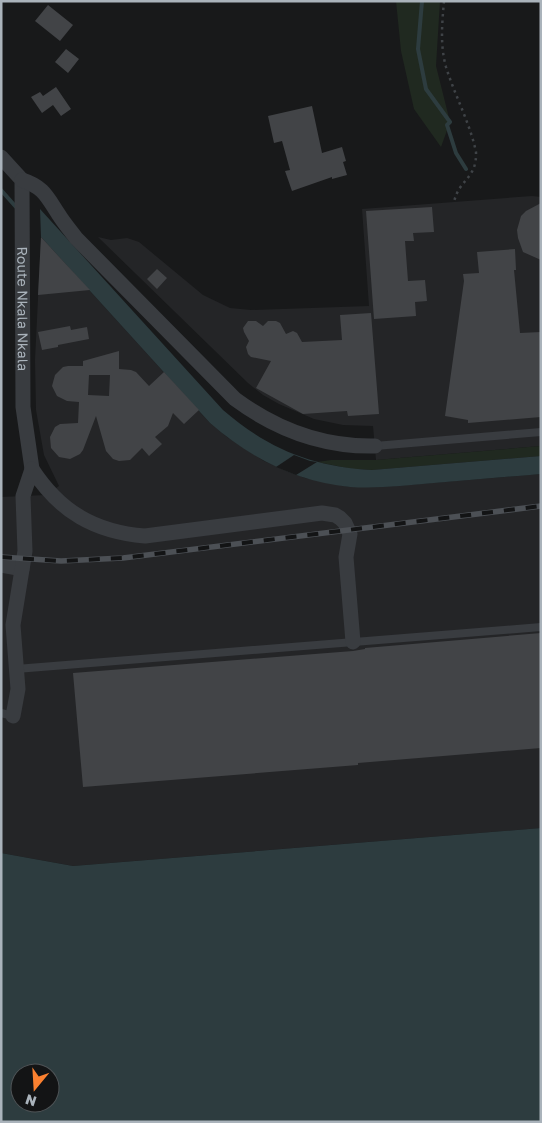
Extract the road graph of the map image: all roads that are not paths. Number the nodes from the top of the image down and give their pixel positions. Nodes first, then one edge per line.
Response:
1 (1, 157) edge
2 (22, 180) junction
3 (541, 432) edge
4 (375, 446) joint
5 (32, 470) junction
6 (1, 565) edge
7 (22, 570) junction
8 (541, 627) edge
9 (353, 642) junction
10 (16, 669) junction
11 (7, 715) edge

1 - 2 street
2 - 4 street
2 - 5 street, Route Nkala Nkala
3 - 4 lane
5 - 7 street
5 - 9 street
6 - 7 street
7 - 10 street
8 - 9 lane
9 - 10 lane
10 - 11 street

